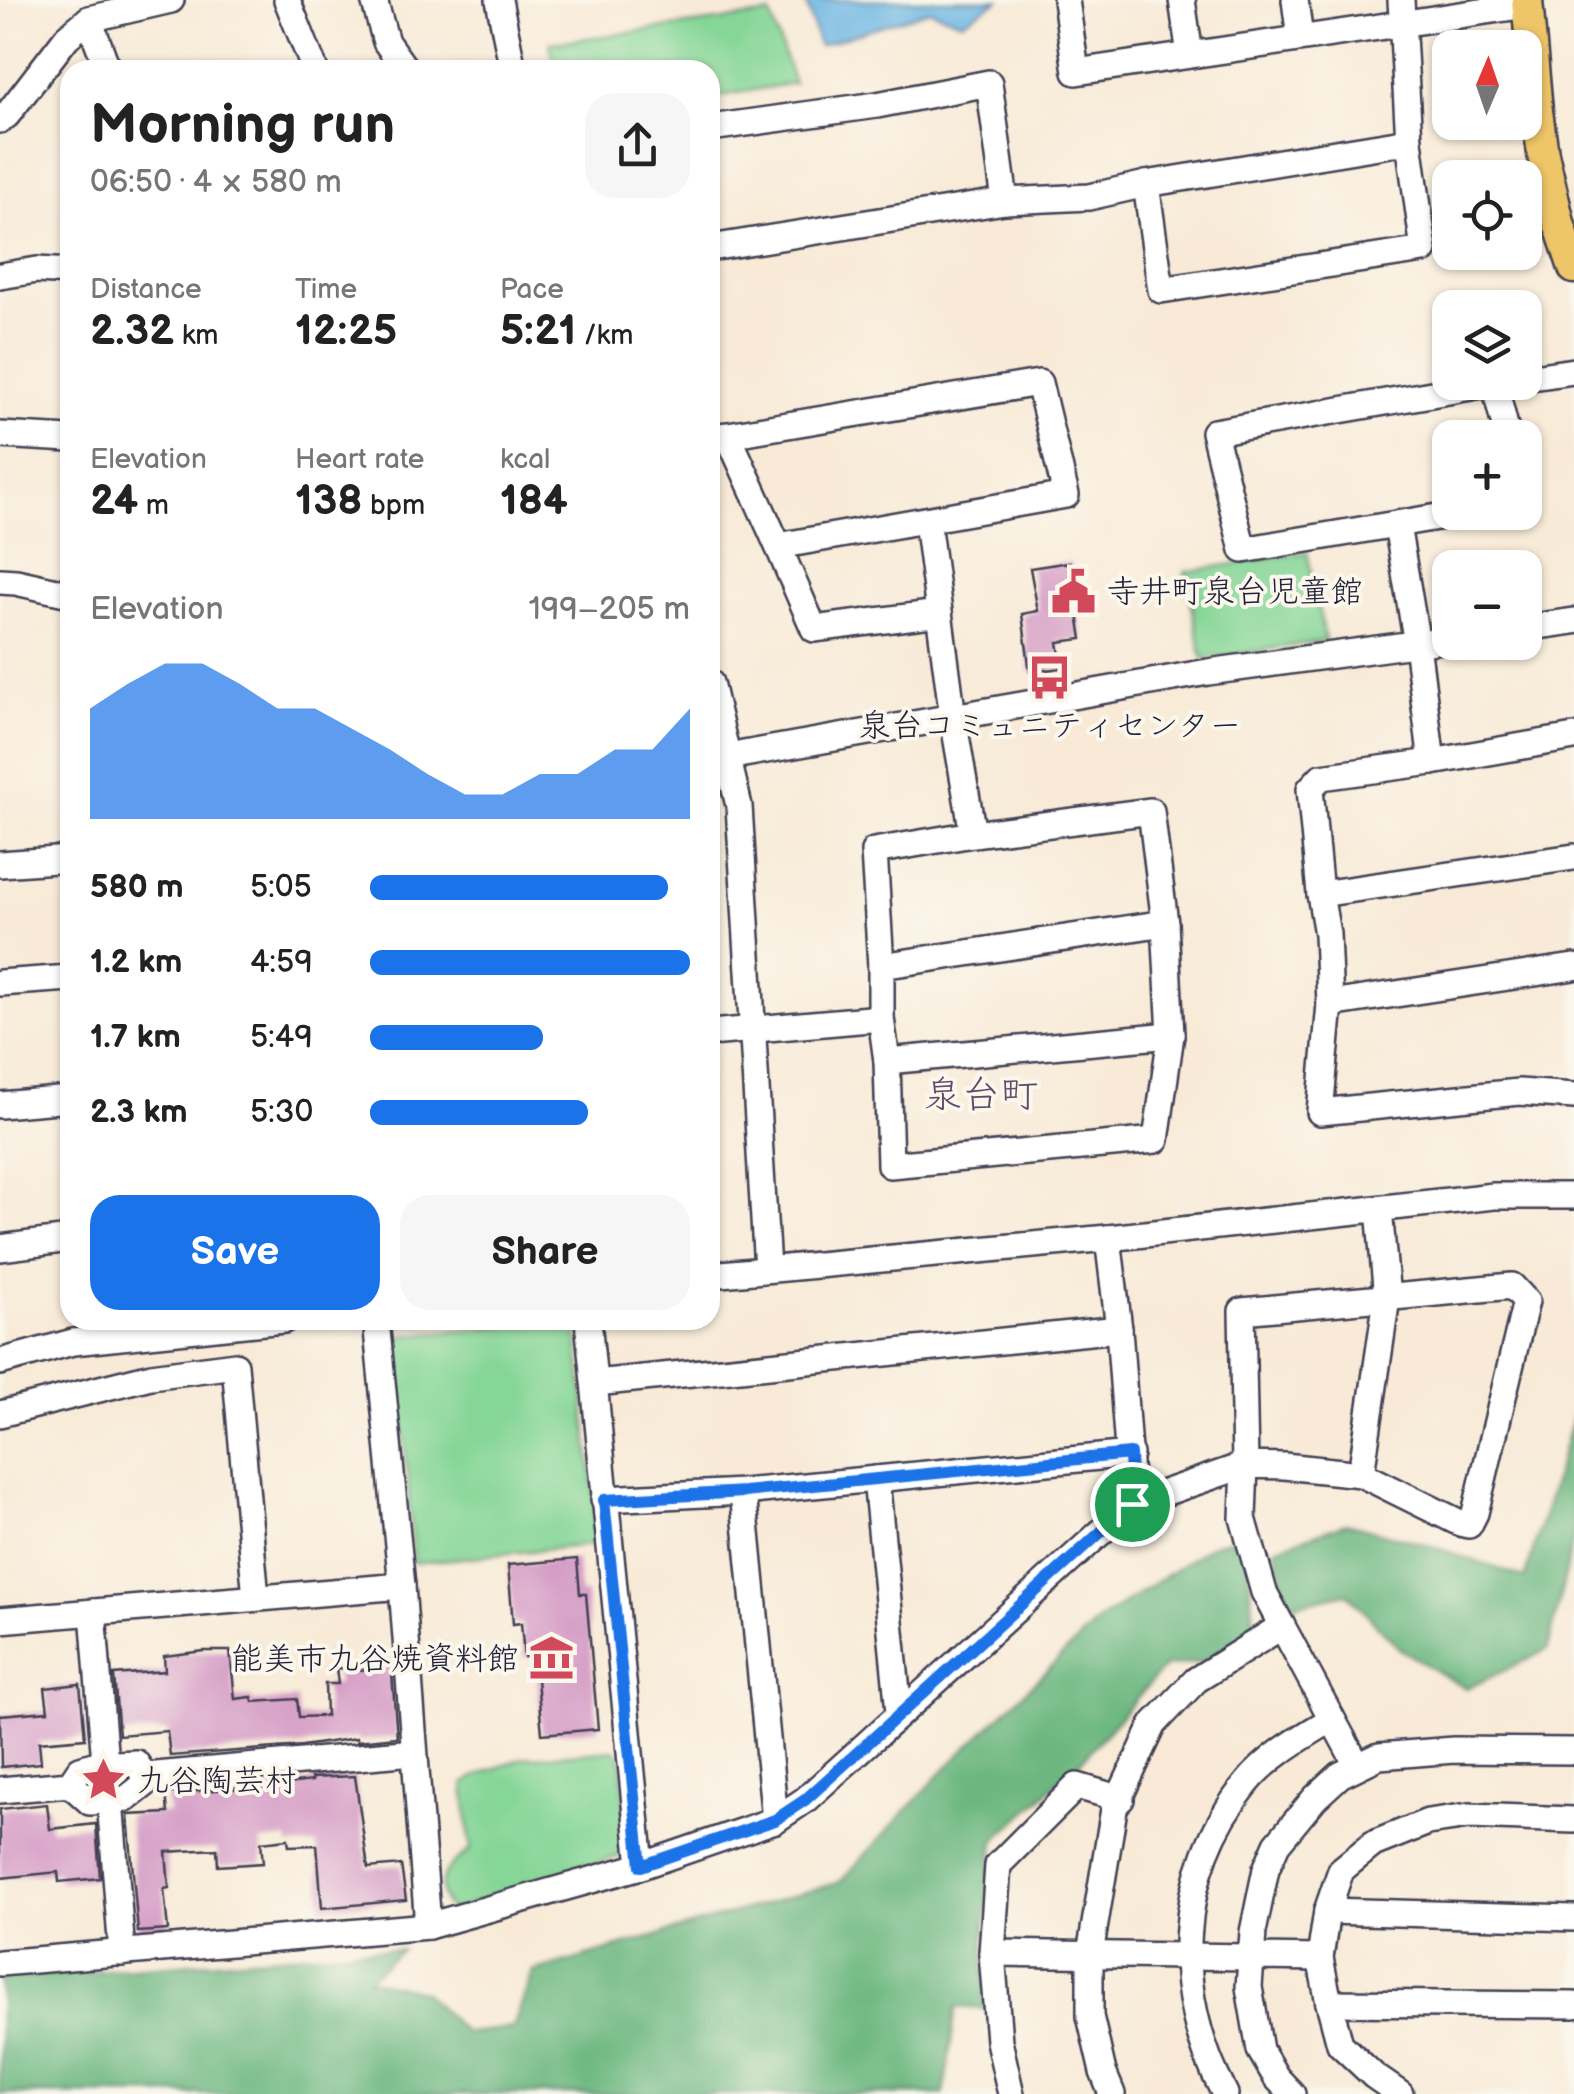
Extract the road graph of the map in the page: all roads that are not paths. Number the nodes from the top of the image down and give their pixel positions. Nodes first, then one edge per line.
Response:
1 (170, 0) edge
2 (287, 0) edge
3 (374, 0) edge
4 (499, 0) edge
5 (1066, 0) edge
6 (1182, 0) edge
7 (1295, 0) edge
8 (1527, 2) edge
9 (1401, 12) edge
10 (89, 19) junction
11 (1300, 38) junction
12 (1190, 55) junction
13 (104, 60) edge
14 (310, 60) edge
15 (399, 60) edge
16 (510, 60) edge
17 (0, 120) edge
18 (720, 127) edge
19 (1409, 140) junction
20 (1146, 184) junction
21 (1005, 202) junction
22 (720, 246) edge
23 (1574, 268) edge
24 (60, 271) edge
25 (0, 276) edge
26 (1574, 370) edge
27 (1542, 375) edge
28 (1432, 394) edge
29 (0, 434) edge
30 (720, 436) edge
31 (60, 438) edge
32 (720, 438) edge
33 (1432, 519) edge
34 (927, 520) junction
35 (1398, 525) junction
36 (778, 546) junction
37 (0, 582) edge
38 (60, 592) edge
39 (939, 613) junction
40 (1574, 621) edge
41 (1542, 626) edge
42 (1432, 642) edge
43 (1417, 644) junction
44 (953, 718) junction
45 (1574, 737) edge
46 (720, 758) edge
47 (720, 760) edge
48 (1432, 762) junction
49 (973, 834) junction
50 (1574, 857) edge
51 (60, 860) edge
52 (0, 864) edge
53 (1320, 894) junction
54 (1165, 922) junction
55 (881, 966) junction
56 (1574, 967) edge
57 (60, 979) edge
58 (0, 982) edge
59 (1330, 1004) junction
60 (881, 1018) junction
61 (751, 1030) junction
62 (720, 1032) edge
63 (1171, 1034) junction
64 (887, 1062) junction
65 (1574, 1096) edge
66 (60, 1100) edge
67 (0, 1106) edge
68 (1574, 1196) edge
69 (1379, 1209) junction
70 (1108, 1238) junction
71 (60, 1240) edge
72 (0, 1248) edge
73 (766, 1269) junction
74 (720, 1273) edge
75 (1387, 1298) junction
76 (1118, 1329) junction
77 (159, 1330) edge
78 (377, 1330) edge
79 (589, 1330) edge
80 (0, 1362) edge
81 (596, 1383) junction
82 (0, 1414) edge
83 (1130, 1454) junction
84 (1245, 1465) junction
85 (1361, 1474) junction
86 (876, 1479) junction
87 (744, 1492) junction
88 (604, 1500) junction
89 (1132, 1504) junction
90 (402, 1586) junction
91 (256, 1598) junction
92 (93, 1612) junction
93 (0, 1620) edge
94 (1282, 1626) junction
95 (899, 1712) junction
96 (1332, 1719) junction
97 (1574, 1751) edge
98 (414, 1752) junction
99 (106, 1764) junction
100 (1356, 1765) junction
101 (145, 1776) junction
102 (70, 1784) junction
103 (0, 1790) edge
104 (1121, 1798) junction
105 (110, 1800) junction
106 (775, 1820) junction
107 (1574, 1820) edge
108 (641, 1866) junction
109 (1327, 1911) junction
110 (1574, 1918) edge
111 (428, 1926) junction
112 (122, 1953) junction
113 (992, 1953) junction
114 (1090, 1954) junction
115 (1186, 1956) junction
116 (1251, 1957) junction
117 (1320, 1958) junction
118 (0, 1963) edge
119 (1328, 2003) junction
120 (1574, 2005) edge
121 (1011, 2094) edge
122 (1112, 2094) edge
123 (1225, 2094) edge
124 (1292, 2094) edge
125 (1400, 2094) edge

1 - 10 street
2 - 14 street
3 - 15 street
4 - 16 street
5 - 12 street
6 - 12 street
7 - 11 street
8 - 9 street
8 - 23 main road
9 - 11 street
9 - 19 street
10 - 13 street
10 - 17 street
11 - 12 street
18 - 21 street
19 - 20 street
19 - 20 street
20 - 21 street
21 - 22 street
24 - 25 street
26 - 27 street
28 - 35 street
29 - 31 street
30 - 34 street
32 - 36 street
33 - 35 street
34 - 36 street
34 - 39 street
35 - 43 street
36 - 39 street
37 - 38 street
39 - 44 street
40 - 41 street
42 - 43 street
43 - 44 street
43 - 48 street
44 - 46 street
44 - 49 street
45 - 48 street
47 - 61 street
48 - 53 street
49 - 54 street
49 - 55 street
50 - 53 street
51 - 52 street
53 - 59 street
54 - 55 street
54 - 63 street
55 - 60 street
56 - 59 street
57 - 58 street
59 - 65 street
60 - 61 street
60 - 64 street
61 - 62 street
61 - 73 street
63 - 64 street
63 - 64 street
66 - 67 street
68 - 69 street
69 - 70 street
69 - 75 street
70 - 73 street
70 - 76 street
71 - 72 street
73 - 74 street
75 - 84 street
75 - 85 street
75 - 85 street
76 - 81 street
76 - 83 street
77 - 80 street
78 - 90 street
79 - 81 street
81 - 88 street
82 - 91 street
83 - 86 street
83 - 89 street
84 - 85 street
84 - 89 street
84 - 94 street
86 - 87 street
86 - 95 street
87 - 88 street
87 - 106 street
88 - 108 street
89 - 95 street
90 - 91 street
90 - 98 street
91 - 92 street
92 - 93 street
92 - 99 street
94 - 96 street
94 - 104 street
95 - 106 street
96 - 100 street
96 - 115 street
97 - 100 street
98 - 101 street
98 - 111 street
99 - 101 street
99 - 102 street
100 - 116 street
101 - 105 street
102 - 103 street
102 - 105 street
104 - 113 street
104 - 114 street
105 - 112 street
106 - 108 street
107 - 109 street
108 - 111 street
109 - 110 street
109 - 117 street
111 - 112 street
112 - 118 street
113 - 114 street
113 - 121 street
114 - 115 street
114 - 122 street
115 - 116 street
115 - 123 street
116 - 117 street
116 - 124 street
117 - 119 street
119 - 120 street
119 - 125 street

